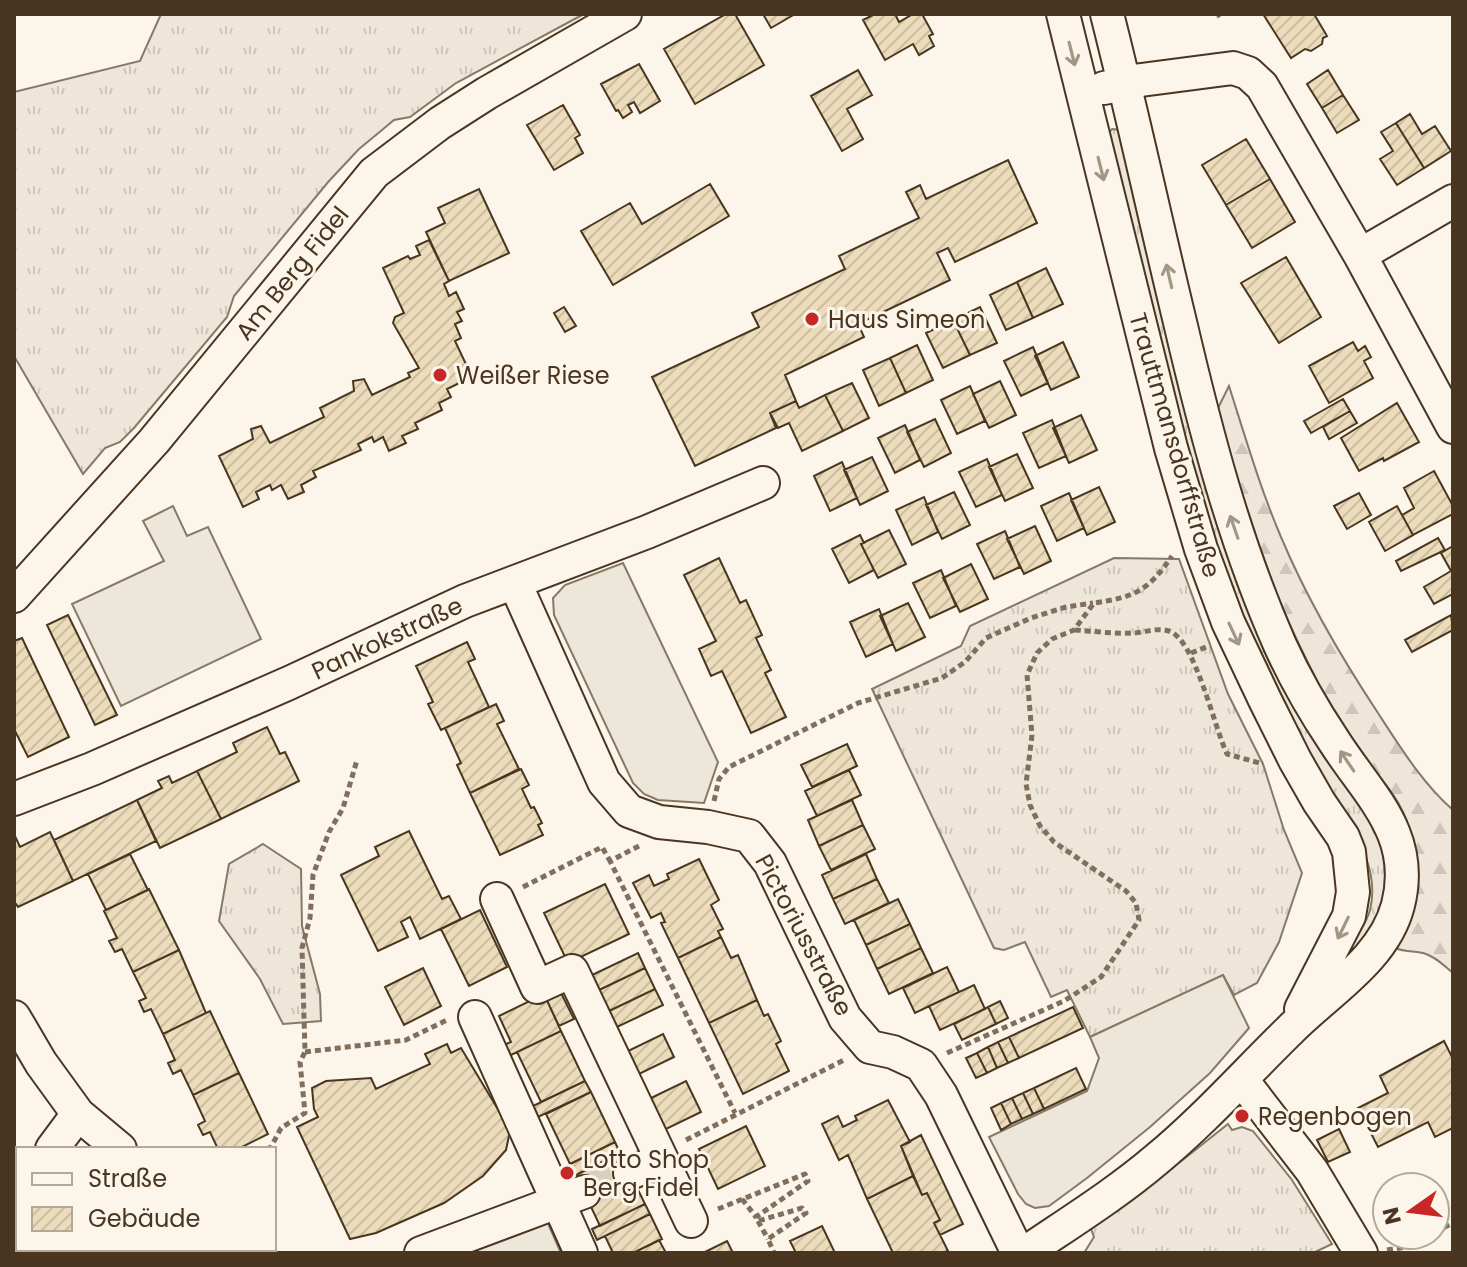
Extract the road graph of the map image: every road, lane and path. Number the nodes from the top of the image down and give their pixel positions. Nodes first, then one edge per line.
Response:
1 (625, 14) edge
2 (1063, 14) edge
3 (1107, 14) edge
4 (1125, 83) junction
5 (1082, 93) junction
6 (1453, 201) edge
7 (1360, 255) junction
8 (1453, 427) edge
9 (763, 483) dead end
10 (1176, 549) dead end
11 (515, 583) junction
12 (14, 596) edge
13 (1094, 603) junction
14 (1074, 630) junction
15 (1214, 645) dead end
16 (1191, 653) junction
17 (357, 760) dead end
18 (1263, 764) dead end
19 (14, 799) edge
20 (696, 826) junction
21 (610, 861) junction
22 (531, 884) dead end
23 (497, 899) dead end
24 (14, 1017) edge
25 (475, 1017) joint
26 (1290, 1030) junction
27 (870, 1047) junction
28 (305, 1052) junction
29 (921, 1065) junction
30 (1242, 1080) junction
31 (735, 1113) junction
32 (78, 1114) junction
33 (709, 1127) dead end
34 (53, 1147) edge
35 (118, 1147) edge
36 (271, 1147) edge
37 (662, 1160) junction
38 (630, 1173) tunnel mouth
39 (570, 1196) junction
40 (742, 1199) junction
41 (757, 1219) junction
42 (691, 1221) joint
43 (768, 1239) junction
44 (421, 1253) edge
45 (581, 1253) edge
46 (774, 1253) edge
47 (1018, 1253) edge
48 (1025, 1253) edge
49 (1361, 1253) edge

1 - 12 street, Am Berg Fidel
2 -> 5 street, Trauttmansdorffstraße
3 - 4 street, Trauttmansdorffstraße
4 - 5 street
4 - 7 street
26 -> 4 street, Trauttmansdorffstraße
5 -> 26 street, Trauttmansdorffstraße
6 - 7 street
7 - 8 street
9 - 11 street, Pankokstraße
10 - 13 path
11 - 19 street, Pankokstraße
11 - 20 street, Pictoriusstraße
13 - 14 path
13 - 20 path
14 - 16 path
14 - 29 path
15 - 16 path
16 - 18 path
17 - 28 path
20 - 21 path
20 - 27 street, Pictoriusstraße
21 - 22 path
21 - 31 path
23 - 37 street
24 - 32 street
25 - 28 path
25 - 39 street
26 - 30 street
27 - 29 street
27 - 31 path
28 - 36 path
29 - 47 street
30 - 48 street
30 - 49 street
31 - 33 path
32 - 34 street
32 - 35 street
37 - 38 street
37 - 42 street
39 - 44 street
39 - 45 street
40 - 41 path
40 - 41 path
40 - 42 path
41 - 43 path
41 - 43 path
43 - 46 path

